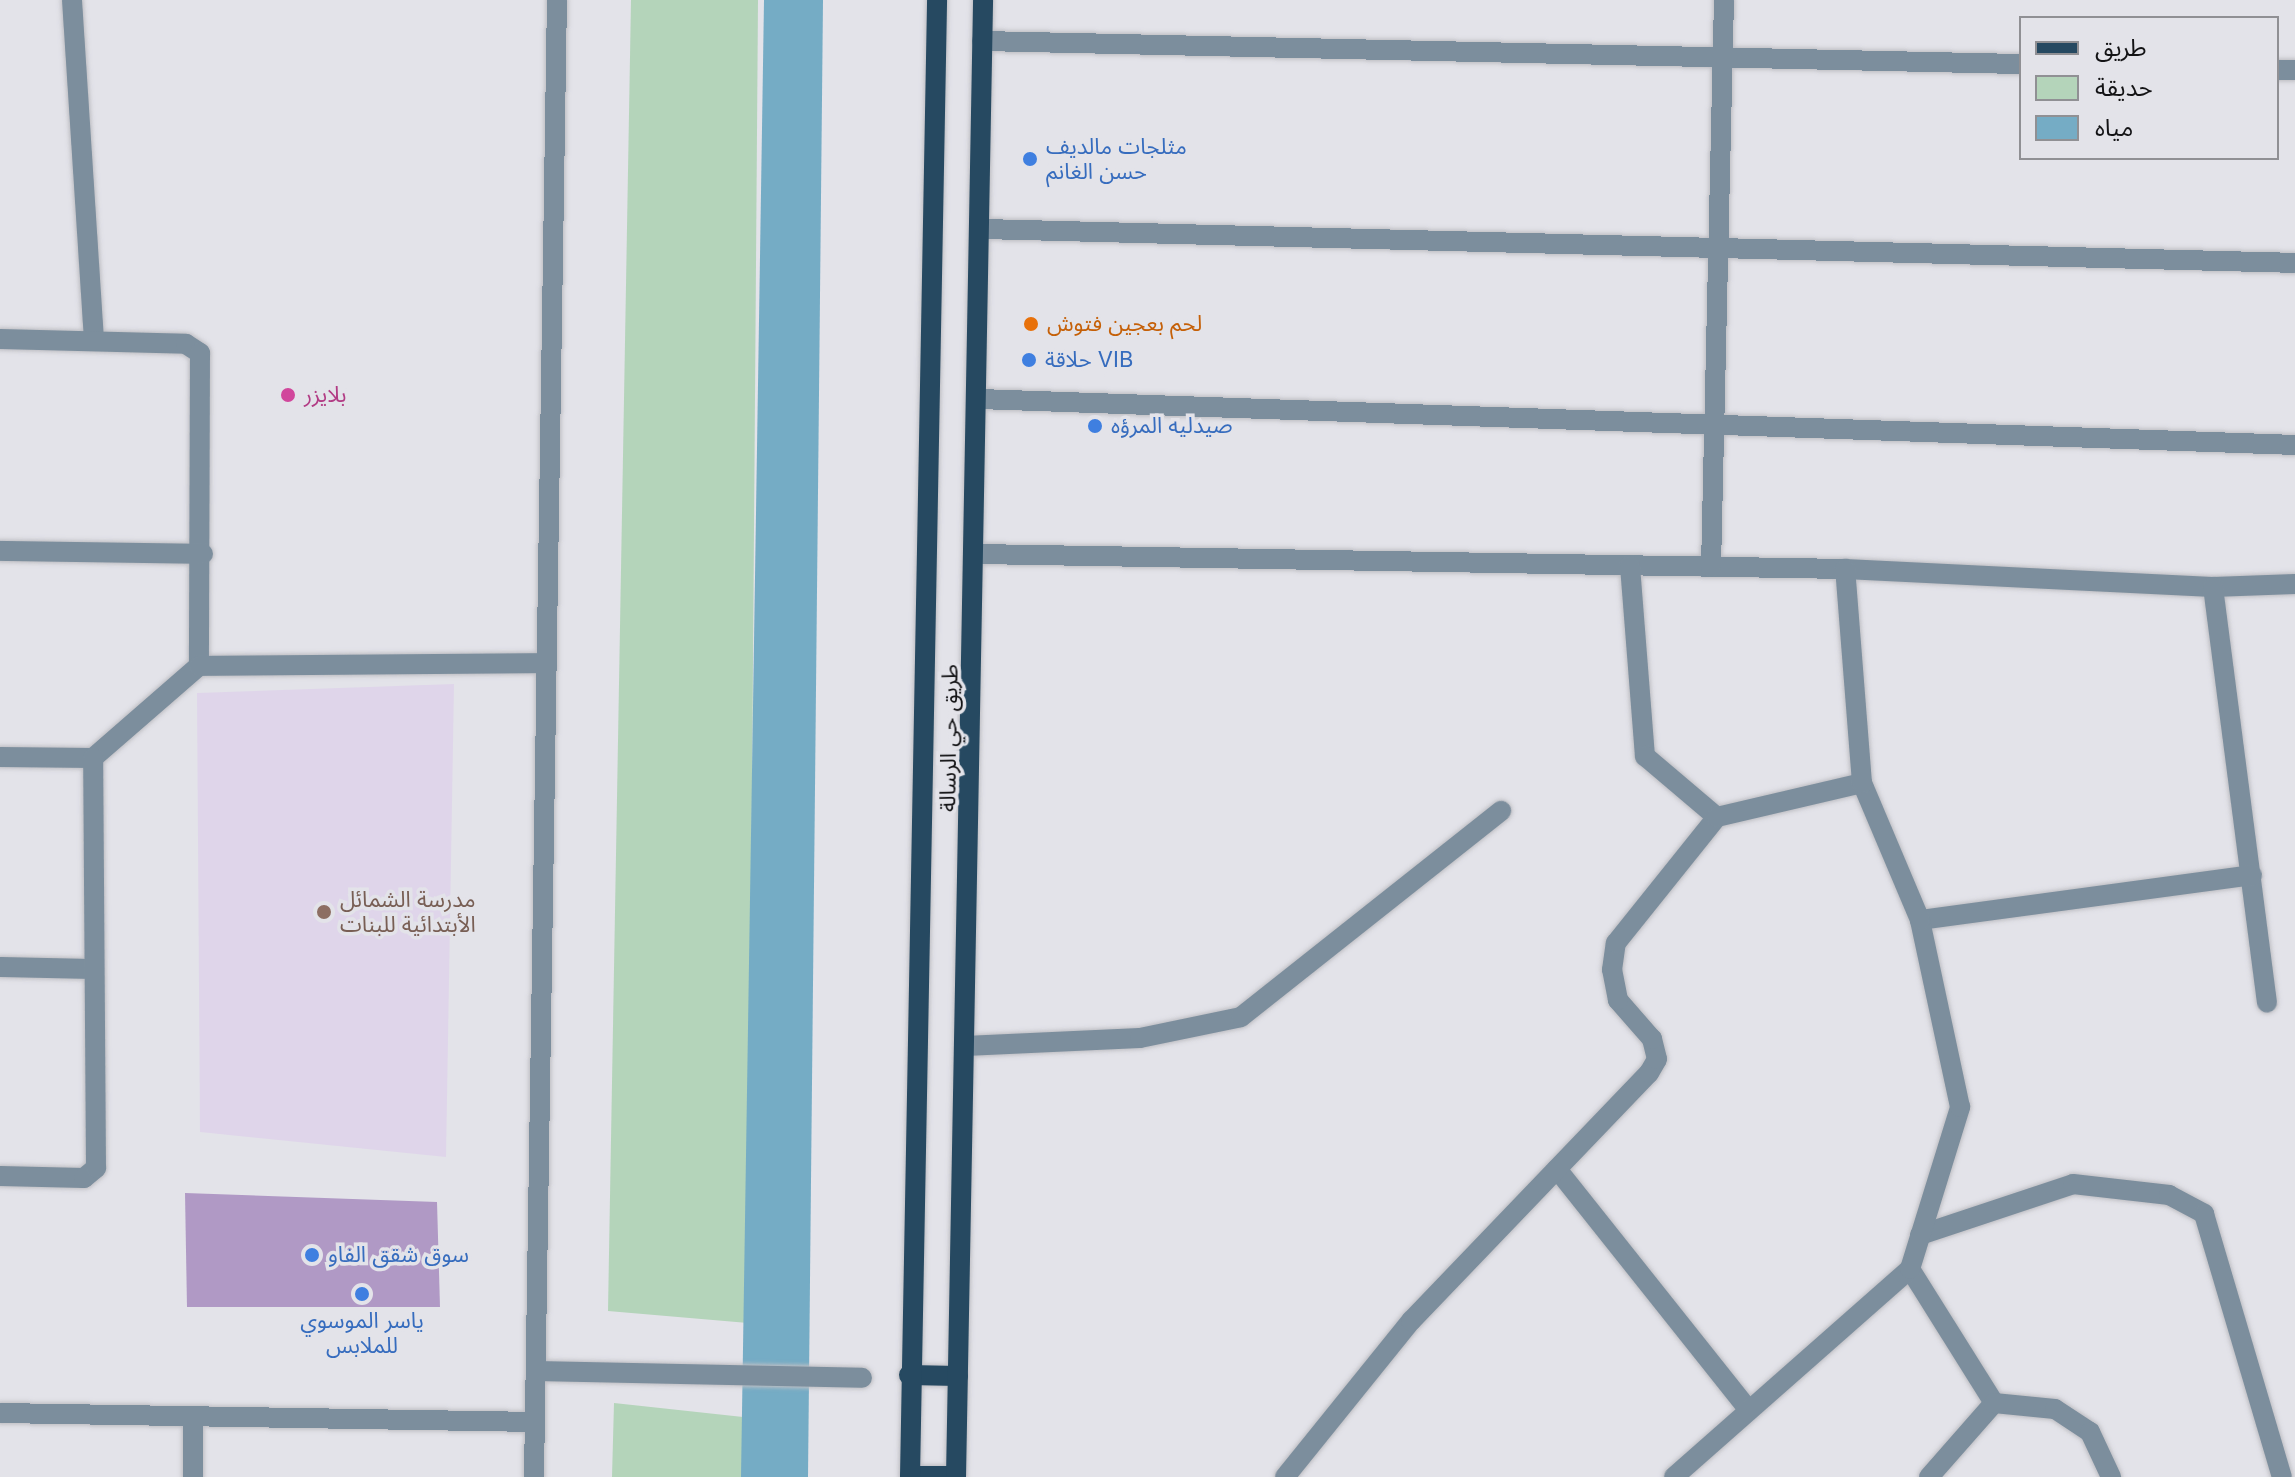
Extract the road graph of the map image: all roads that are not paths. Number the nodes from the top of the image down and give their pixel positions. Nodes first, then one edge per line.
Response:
1 (72, 0) edge
2 (557, 0) edge
3 (937, 0) edge
4 (983, 0) edge
5 (1724, 0) edge
6 (982, 41) junction
7 (1723, 58) junction
8 (2019, 64) edge
9 (983, 229) junction
10 (1719, 248) junction
11 (2295, 263) edge
12 (0, 339) edge
13 (94, 340) junction
14 (979, 399) junction
15 (1715, 425) junction
16 (2295, 445) edge
17 (0, 551) edge
18 (203, 554) junction
19 (977, 554) junction
20 (1630, 566) junction
21 (1711, 567) junction
22 (1845, 569) junction
23 (2295, 584) edge
24 (2213, 587) junction
25 (547, 663) junction
26 (199, 666) junction
27 (0, 757) edge
28 (93, 758) junction
29 (1862, 783) junction
30 (1501, 811) dead end
31 (1717, 817) junction
32 (2252, 875) junction
33 (1920, 920) junction
34 (0, 967) edge
35 (94, 969) junction
36 (2267, 1003) dead end
37 (965, 1046) junction
38 (1557, 1169) junction
39 (0, 1176) edge
40 (1920, 1235) junction
41 (1910, 1269) junction
42 (536, 1371) junction
43 (909, 1375) junction
44 (958, 1376) junction
45 (862, 1378) dead end
46 (1994, 1403) junction
47 (1749, 1410) junction
48 (0, 1413) edge
49 (193, 1416) junction
50 (535, 1422) junction
51 (193, 1477) edge
52 (534, 1477) edge
53 (910, 1477) edge
54 (956, 1477) edge
55 (1285, 1477) edge
56 (1674, 1477) edge
57 (1929, 1477) edge
58 (2111, 1477) edge
59 (2282, 1477) edge

1 - 13 street
2 - 25 street
3 - 43 main road, طريق حي الرسالة
4 - 6 main road, طريق حي الرسالة
5 - 7 street
6 - 7 street
6 - 9 main road, طريق حي الرسالة
7 - 8 street
7 - 10 street
9 - 10 street
9 - 14 main road, طريق حي الرسالة
10 - 11 street
10 - 15 street
12 - 13 street
13 - 18 street
14 - 15 street
14 - 19 main road, طريق حي الرسالة
15 - 16 street
15 - 21 street
17 - 18 street
18 - 26 street
19 - 20 street
19 - 37 main road, طريق حي الرسالة
20 - 21 street
20 - 31 street
21 - 22 street
22 - 24 street
22 - 29 street
23 - 24 street
24 - 32 street
25 - 26 street
25 - 42 street
26 - 28 street
27 - 28 street
28 - 35 street
29 - 31 street
29 - 33 street
30 - 37 street
31 - 38 street
32 - 33 street
32 - 36 street
33 - 40 street
34 - 35 street
35 - 39 street
37 - 44 main road, طريق حي الرسالة
38 - 47 street
38 - 55 street
40 - 41 street
40 - 59 street
41 - 46 street
41 - 47 street
42 - 45 street
42 - 50 street
43 - 44 main road
43 - 53 main road, طريق حي الرسالة
44 - 54 main road, طريق حي الرسالة
46 - 57 street
46 - 58 street
47 - 56 street
48 - 49 street
49 - 50 street
49 - 51 street
50 - 52 street
53 - 54 main road

